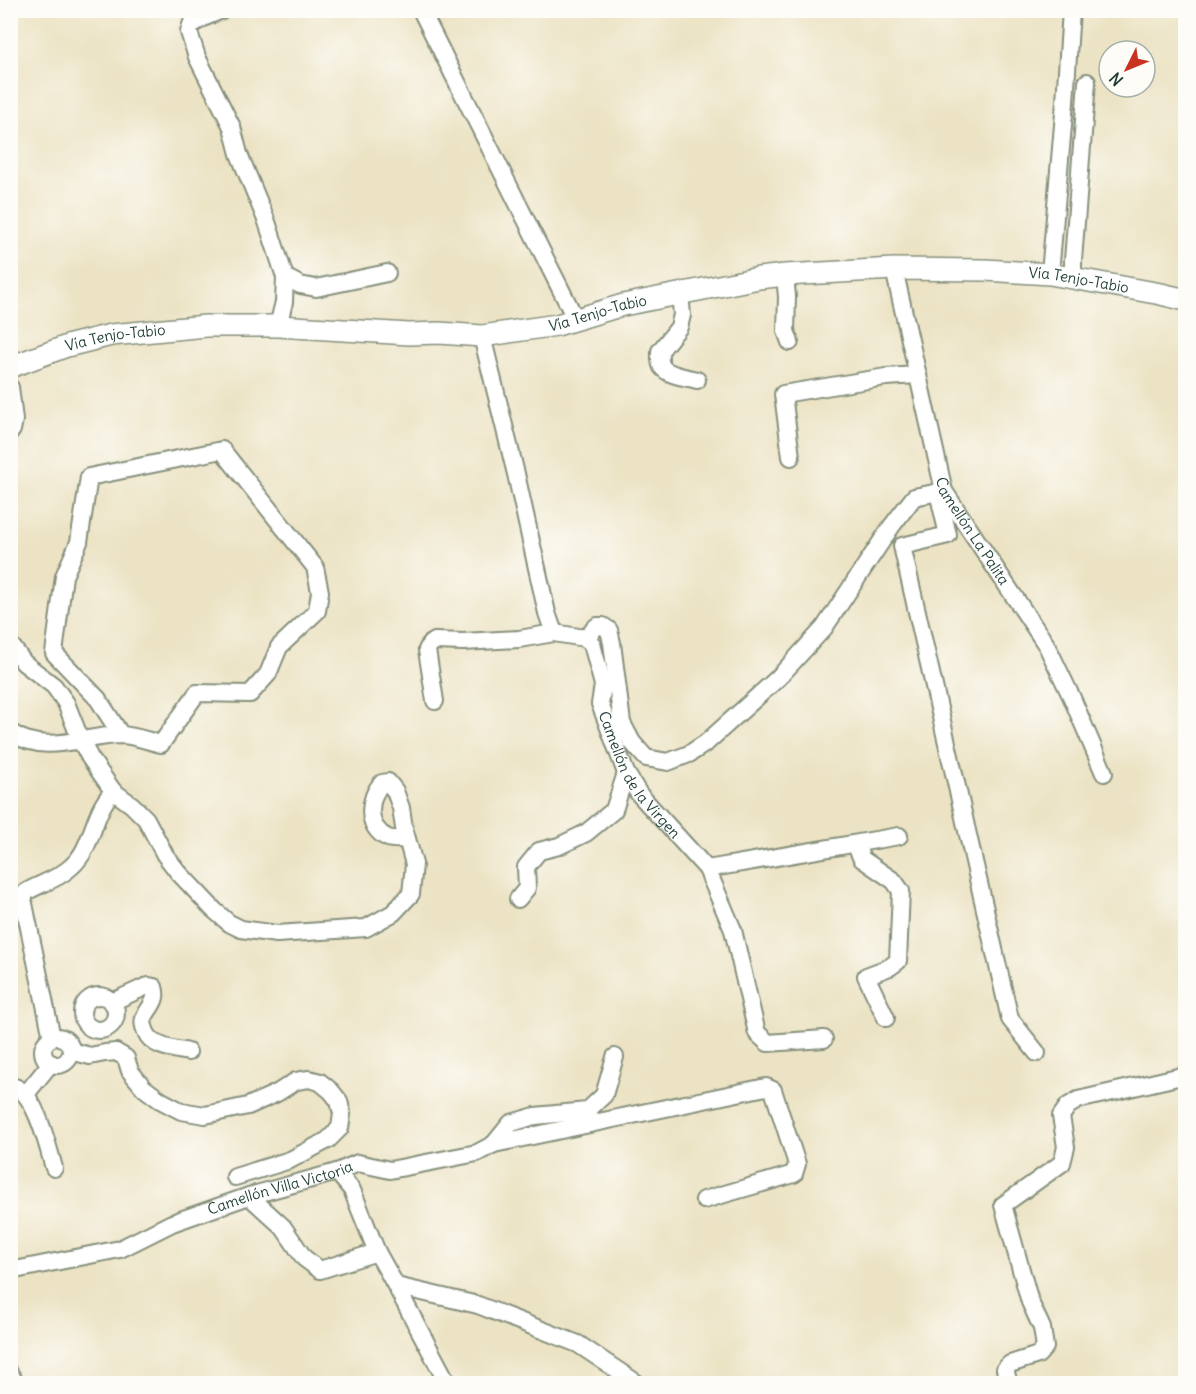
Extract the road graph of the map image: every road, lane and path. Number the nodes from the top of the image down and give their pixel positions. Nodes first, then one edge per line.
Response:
1 (222, 10) edge
2 (421, 10) edge
3 (1071, 10) edge
4 (1088, 82) dead end
5 (894, 269) junction
6 (387, 273) dead end
7 (1050, 274) junction
8 (785, 275) junction
9 (285, 278) junction
10 (1073, 278) junction
11 (680, 293) junction
12 (1185, 300) edge
13 (576, 320) junction
14 (278, 326) junction
15 (482, 336) junction
16 (790, 342) dead end
17 (10, 367) edge
18 (918, 375) junction
19 (697, 380) dead end
20 (10, 387) edge
21 (12, 430) edge
22 (791, 457) dead end
23 (941, 492) junction
24 (554, 633) junction
25 (585, 638) junction
26 (10, 645) edge
27 (435, 701) dead end
28 (10, 732) edge
29 (121, 735) junction
30 (81, 741) junction
31 (626, 773) junction
32 (1104, 773) dead end
33 (113, 791) junction
34 (899, 836) dead end
35 (407, 839) dead end
36 (855, 844) junction
37 (707, 869) junction
38 (518, 898) dead end
39 (112, 1002) junction
40 (83, 1018) junction
41 (886, 1018) dead end
42 (824, 1039) dead end
43 (62, 1042) junction
44 (188, 1052) dead end
45 (1037, 1053) dead end
46 (615, 1057) dead end
47 (51, 1063) junction
48 (1185, 1075) edge
49 (10, 1086) edge
50 (26, 1094) junction
51 (494, 1144) junction
52 (54, 1168) dead end
53 (337, 1172) junction
54 (235, 1177) dead end
55 (249, 1196) junction
56 (704, 1200) dead end
57 (377, 1252) junction
58 (10, 1271) edge
59 (396, 1286) junction
60 (10, 1374) edge
61 (16, 1383) edge
62 (448, 1383) edge
63 (638, 1383) edge
64 (1010, 1383) edge

1 - 9 street
2 - 13 street
3 - 7 street
4 - 10 street
5 - 7 main road, Vía Tenjo-Tabio
5 - 8 main road, Vía Tenjo-Tabio
5 - 18 street, Camellón La Palita
6 - 9 street
7 - 10 main road, Vía Tenjo-Tabio
8 - 11 main road, Vía Tenjo-Tabio
8 - 16 street
9 - 14 street
10 - 12 main road, Vía Tenjo-Tabio
11 - 13 main road, Vía Tenjo-Tabio
11 - 19 street
13 - 15 main road, Vía Tenjo-Tabio
14 - 15 main road, Vía Tenjo-Tabio
14 - 17 main road, Vía Tenjo-Tabio
15 - 24 street
18 - 22 street
18 - 23 street, Camellón La Palita
20 - 21 street
23 - 25 street
23 - 32 street, Camellón La Palita
23 - 45 street
24 - 25 street
24 - 27 street
25 - 31 street, Camellón de la Virgen
26 - 30 street
28 - 30 street
29 - 29 street
29 - 30 street
30 - 33 street
31 - 37 street, Camellón de la Virgen
31 - 38 street
33 - 35 street
33 - 43 street
34 - 36 street
36 - 37 street
36 - 41 street
37 - 42 street, Camellón de la Virgen
39 - 40 street
39 - 40 street
39 - 44 street
40 - 43 street
43 - 47 street
43 - 47 street
43 - 54 street
46 - 51 street, Camellón Villa Victoria
47 - 50 street
48 - 64 street
49 - 50 street
50 - 52 street
51 - 53 street, Camellón Villa Victoria
51 - 56 street
53 - 55 street, Camellón Villa Victoria
53 - 57 street
55 - 57 street
55 - 58 street, Camellón Villa Victoria
57 - 59 street
59 - 62 street
59 - 63 street
60 - 61 street

